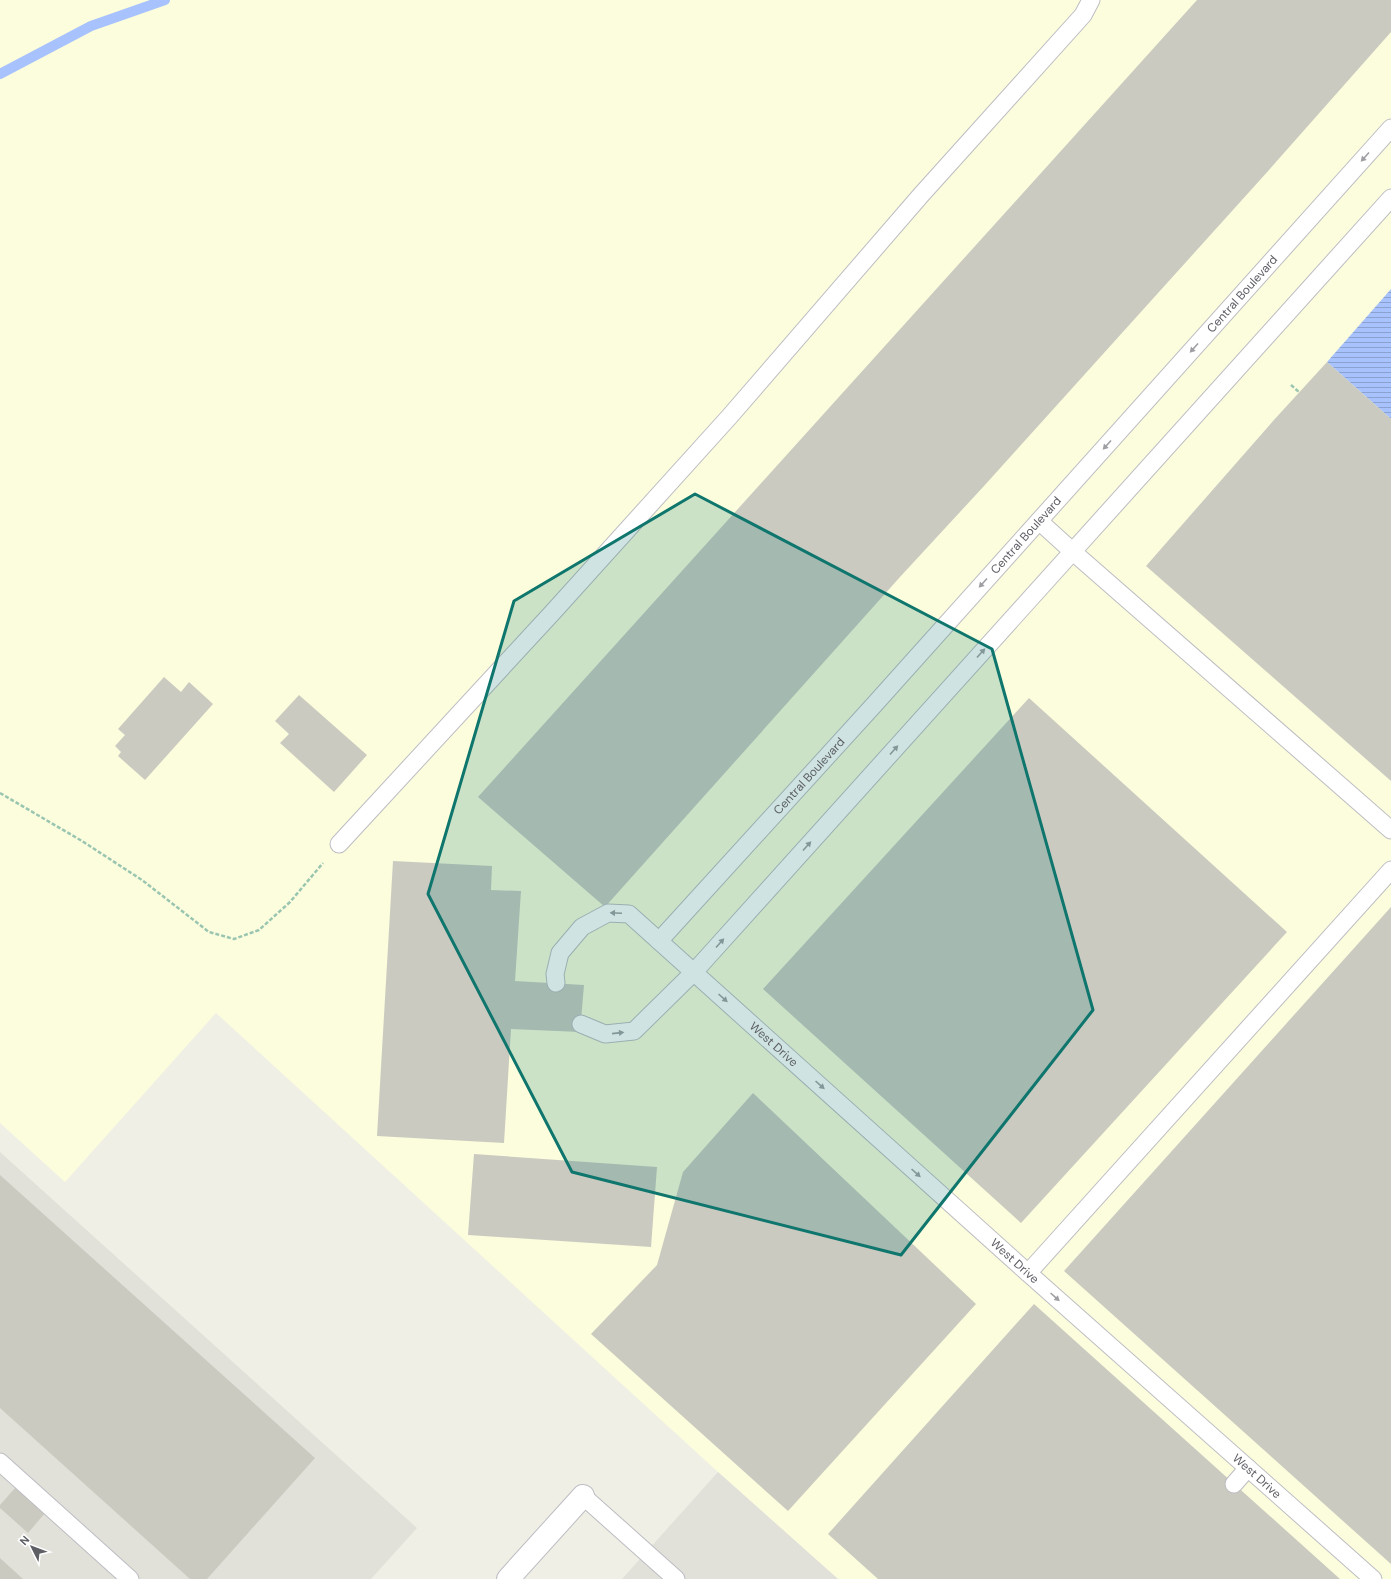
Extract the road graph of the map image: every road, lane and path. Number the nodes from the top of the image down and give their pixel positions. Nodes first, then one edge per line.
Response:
1 (1092, 0) edge
2 (1391, 128) edge
3 (1391, 198) edge
4 (1291, 385) dead end
5 (1299, 392) dead end
6 (1039, 521) junction
7 (1072, 551) junction
8 (0, 793) edge
9 (1391, 830) edge
10 (339, 844) joint
11 (1391, 870) edge
12 (659, 940) junction
13 (694, 972) junction
14 (556, 983) dead end
15 (581, 1024) dead end
16 (1028, 1273) junction
17 (0, 1462) edge
18 (1248, 1468) junction
19 (1234, 1484) dead end
20 (583, 1496) joint
21 (130, 1579) edge
22 (508, 1579) edge
23 (676, 1579) edge
24 (1372, 1579) edge

1 - 10 lane
2 -> 6 lane, Central Boulevard
3 - 7 lane
4 - 5 path
6 - 7 lane
6 -> 12 lane, Central Boulevard
7 - 9 lane
13 -> 7 lane
8 - 10 path
11 - 16 lane
12 - 13 lane, West Drive
12 -> 14 lane, West Drive
15 -> 13 lane
13 -> 16 lane, West Drive
16 -> 18 lane, West Drive
17 - 21 lane
18 - 19 lane
18 - 24 lane, West Drive
20 - 22 street
20 - 23 lane

